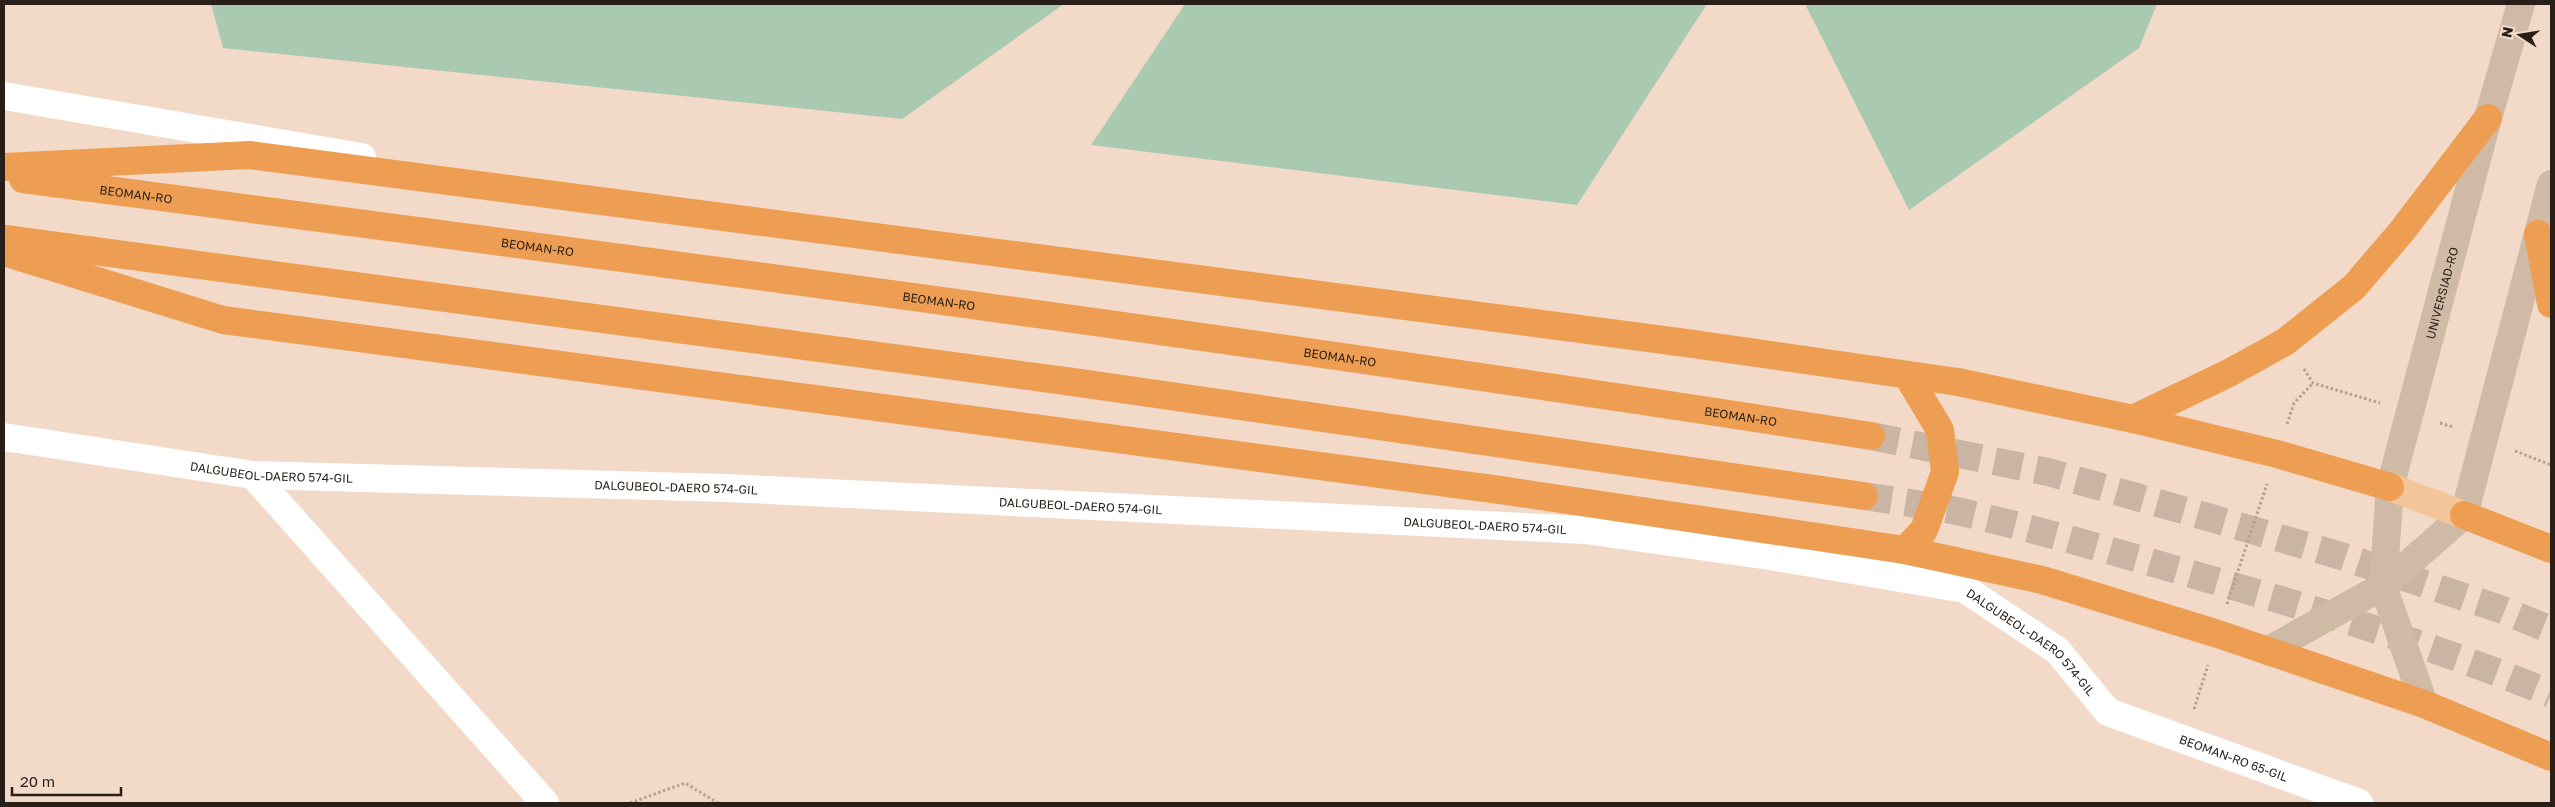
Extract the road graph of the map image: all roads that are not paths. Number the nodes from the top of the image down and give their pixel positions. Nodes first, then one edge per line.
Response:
1 (2521, 4) edge
2 (4, 96) edge
3 (2488, 118) junction
4 (4, 167) edge
5 (4, 176) edge
6 (2551, 184) edge
7 (661, 208) junction
8 (2538, 234) junction
9 (4, 239) edge
10 (4, 252) edge
11 (2551, 304) edge
12 (1907, 375) junction
13 (2133, 419) junction
14 (1871, 436) tunnel mouth
15 (4, 437) edge
16 (253, 475) junction
17 (2390, 487) junction
18 (1864, 496) tunnel mouth
19 (2464, 515) junction
20 (2551, 548) edge
21 (1905, 550) junction
22 (2383, 586) junction
23 (2267, 651) junction
24 (2424, 704) junction
25 (2108, 712) joint
26 (2551, 757) edge
27 (544, 803) edge
28 (2360, 803) edge

1 - 3 main road, UNIVERSIAD-RO
2 - 7 street
3 - 13 highway
3 - 17 main road, UNIVERSIAD-RO
4 - 7 highway
5 - 14 highway, BEOMAN-RO
6 - 8 main road
7 - 12 highway
8 - 11 highway
8 - 19 main road
9 - 18 highway
10 - 21 highway
12 - 13 highway
12 - 21 highway
13 - 17 highway
15 - 16 street, DALGUBEOL-DAERO 574-GIL
16 - 25 street, DALGUBEOL-DAERO 574-GIL
16 - 27 street
17 - 19 main road
17 - 22 main road, UNIVERSIAD-RO
19 - 20 highway
19 - 22 main road
21 - 23 highway
22 - 23 main road
22 - 24 main road, UNIVERSIAD-RO
23 - 24 highway
24 - 26 highway
25 - 28 street, BEOMAN-RO 65-GIL

